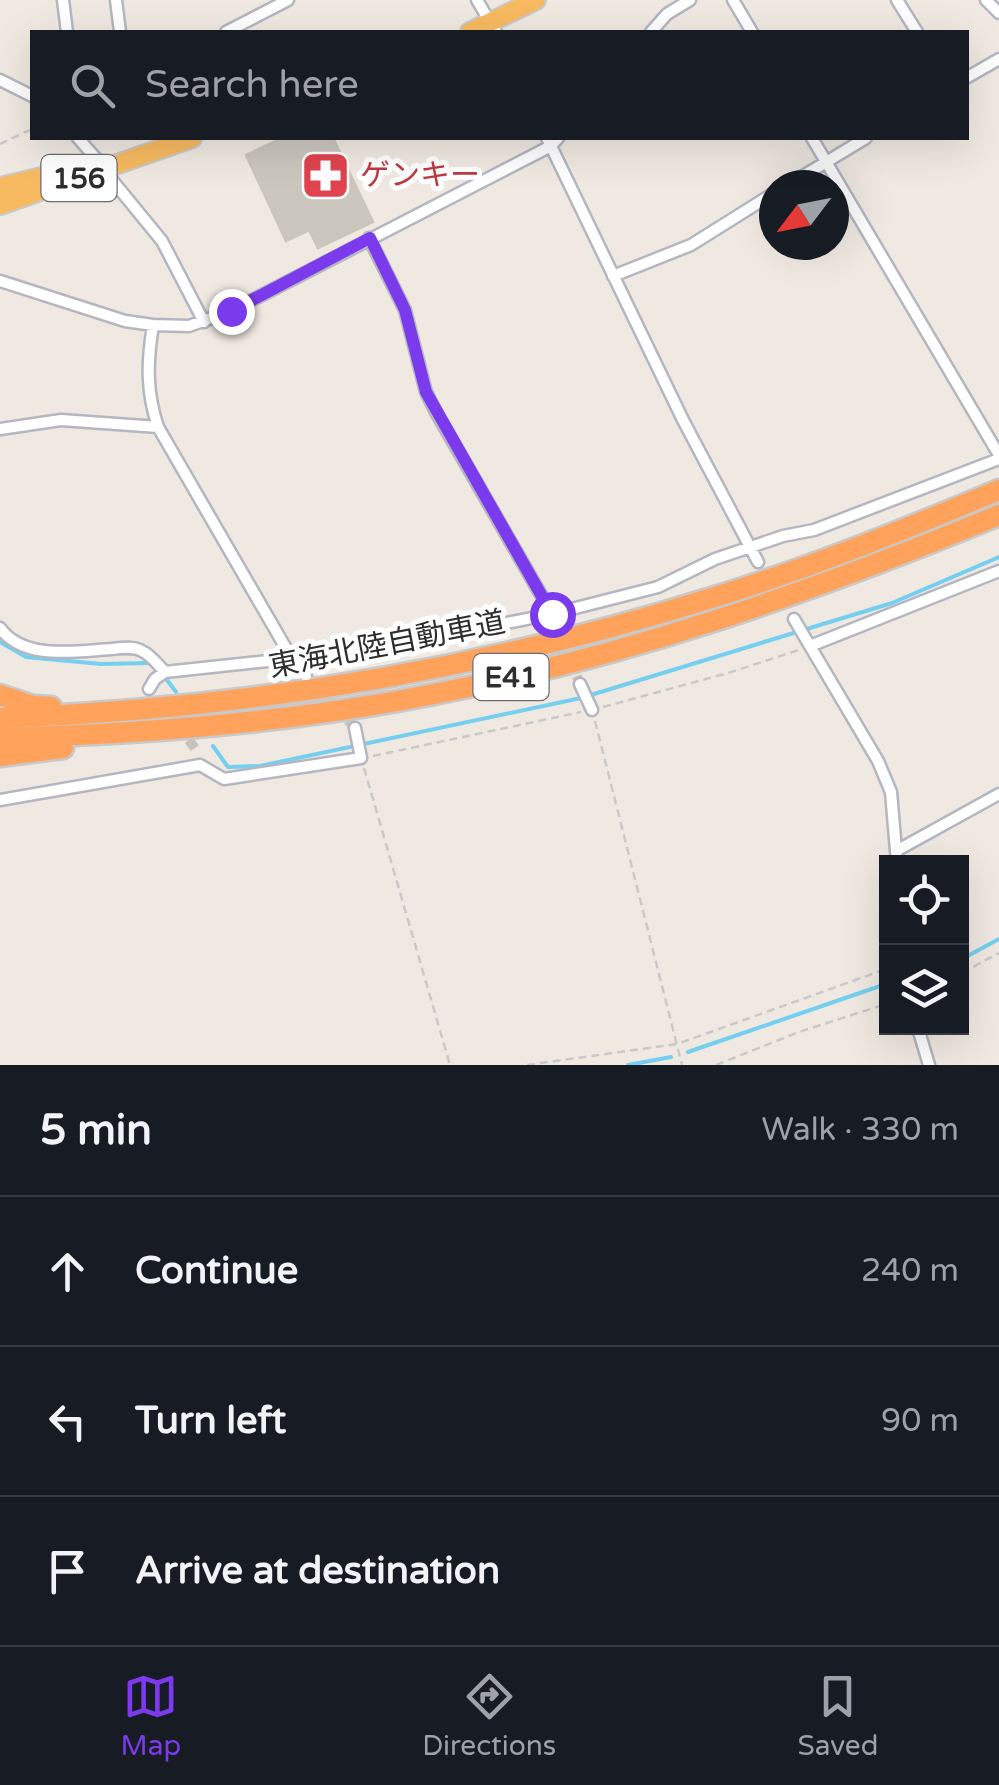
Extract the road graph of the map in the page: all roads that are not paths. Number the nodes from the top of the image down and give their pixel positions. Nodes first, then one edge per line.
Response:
1 (63, 0) edge
2 (116, 0) edge
3 (288, 0) edge
4 (477, 0) edge
5 (536, 0) edge
6 (690, 0) edge
7 (733, 0) edge
8 (897, 0) edge
9 (986, 0) edge
10 (999, 13) edge
11 (493, 28) edge
12 (67, 30) edge
13 (120, 30) edge
14 (230, 30) edge
15 (652, 30) edge
16 (751, 30) edge
17 (916, 30) edge
18 (999, 59) edge
19 (969, 76) edge
20 (0, 80) edge
21 (30, 95) edge
22 (80, 140) edge
23 (186, 140) edge
24 (552, 140) edge
25 (813, 140) edge
26 (863, 140) edge
27 (826, 162) junction
28 (102, 166) junction
29 (813, 170) edge
30 (0, 187) edge
31 (759, 203) edge
32 (0, 205) edge
33 (370, 238) junction
34 (613, 276) junction
35 (0, 281) edge
36 (204, 322) junction
37 (154, 325) junction
38 (158, 427) junction
39 (0, 429) edge
40 (999, 457) edge
41 (999, 490) edge
42 (999, 515) edge
43 (748, 547) junction
44 (758, 562) dead end
45 (999, 571) edge
46 (553, 617) junction
47 (794, 621) dead end
48 (0, 628) edge
49 (809, 645) junction
50 (292, 657) junction
51 (309, 683) junction
52 (582, 687) tunnel mouth
53 (0, 695) edge
54 (590, 707) road end
55 (0, 718) edge
56 (219, 726) junction
57 (356, 732) dead end
58 (0, 738) edge
59 (197, 751) tunnel mouth
60 (0, 756) edge
61 (200, 765) junction
62 (999, 794) edge
63 (0, 800) edge
64 (896, 855) edge
65 (899, 855) edge
66 (920, 1035) edge
67 (929, 1065) edge

1 - 12 street
2 - 13 street
3 - 14 street
4 - 11 street
5 - 11 highway
6 - 15 street
7 - 16 street
8 - 17 street
9 - 10 street
18 - 19 street
20 - 21 street
22 - 28 street
23 - 28 highway, 156
24 - 33 street
24 - 34 street
25 - 27 street
26 - 27 street
27 - 29 street
27 - 40 street
28 - 30 highway, 156
28 - 32 highway, 156
28 - 36 street
31 - 34 street
33 - 36 street
33 - 46 street
34 - 43 street
35 - 37 street
36 - 37 street
37 - 38 street
38 - 39 street
38 - 50 street
40 - 43 street
41 - 51 highway, 東海北陸自動車道 / E41
42 - 56 highway, 東海北陸自動車道 / E41
43 - 44 street
43 - 46 street
45 - 49 street
46 - 50 street
47 - 49 street
48 - 50 street
49 - 64 street
50 - 51 street
51 - 53 highway
51 - 55 highway, 東海北陸自動車道 / E41
52 - 54 street
56 - 58 highway, 東海北陸自動車道 / E41
56 - 60 highway
57 - 61 street
59 - 61 street
61 - 63 street
62 - 65 street
66 - 67 street

